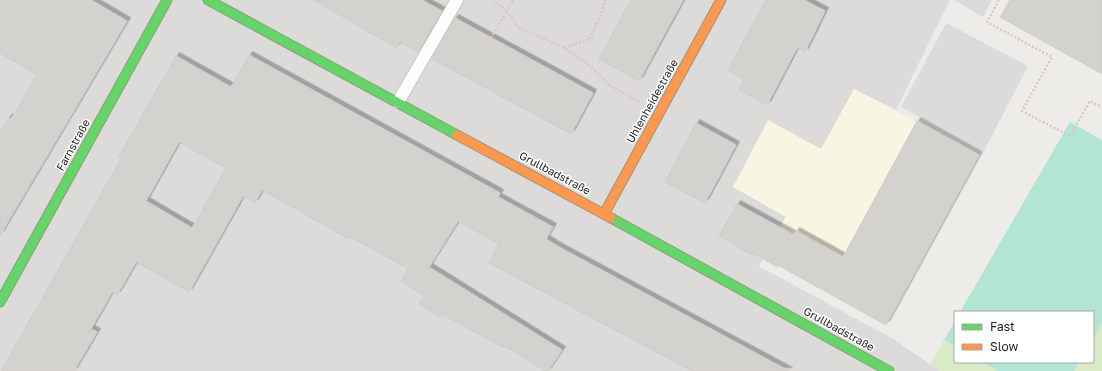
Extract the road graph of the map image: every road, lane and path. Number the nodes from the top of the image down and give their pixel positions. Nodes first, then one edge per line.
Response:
1 (167, 0) edge
2 (208, 0) edge
3 (457, 0) edge
4 (493, 0) edge
5 (513, 0) edge
6 (605, 0) edge
7 (721, 0) edge
8 (999, 0) edge
9 (507, 11) junction
10 (491, 38) dead end
11 (564, 48) junction
12 (398, 102) junction
13 (1102, 107) edge
14 (660, 112) junction
15 (604, 214) junction
16 (0, 302) edge
17 (889, 371) edge

1 - 16 street, Farnstraße
2 - 12 street, Grullbadstraße
3 - 12 lane
4 - 9 path
5 - 9 path
6 - 11 path
7 - 14 street, Uhlenheidestraße
8 - 13 path
9 - 10 path
9 - 11 path
11 - 14 path
12 - 15 street, Grullbadstraße
14 - 15 street, Uhlenheidestraße
15 - 17 street, Grullbadstraße

